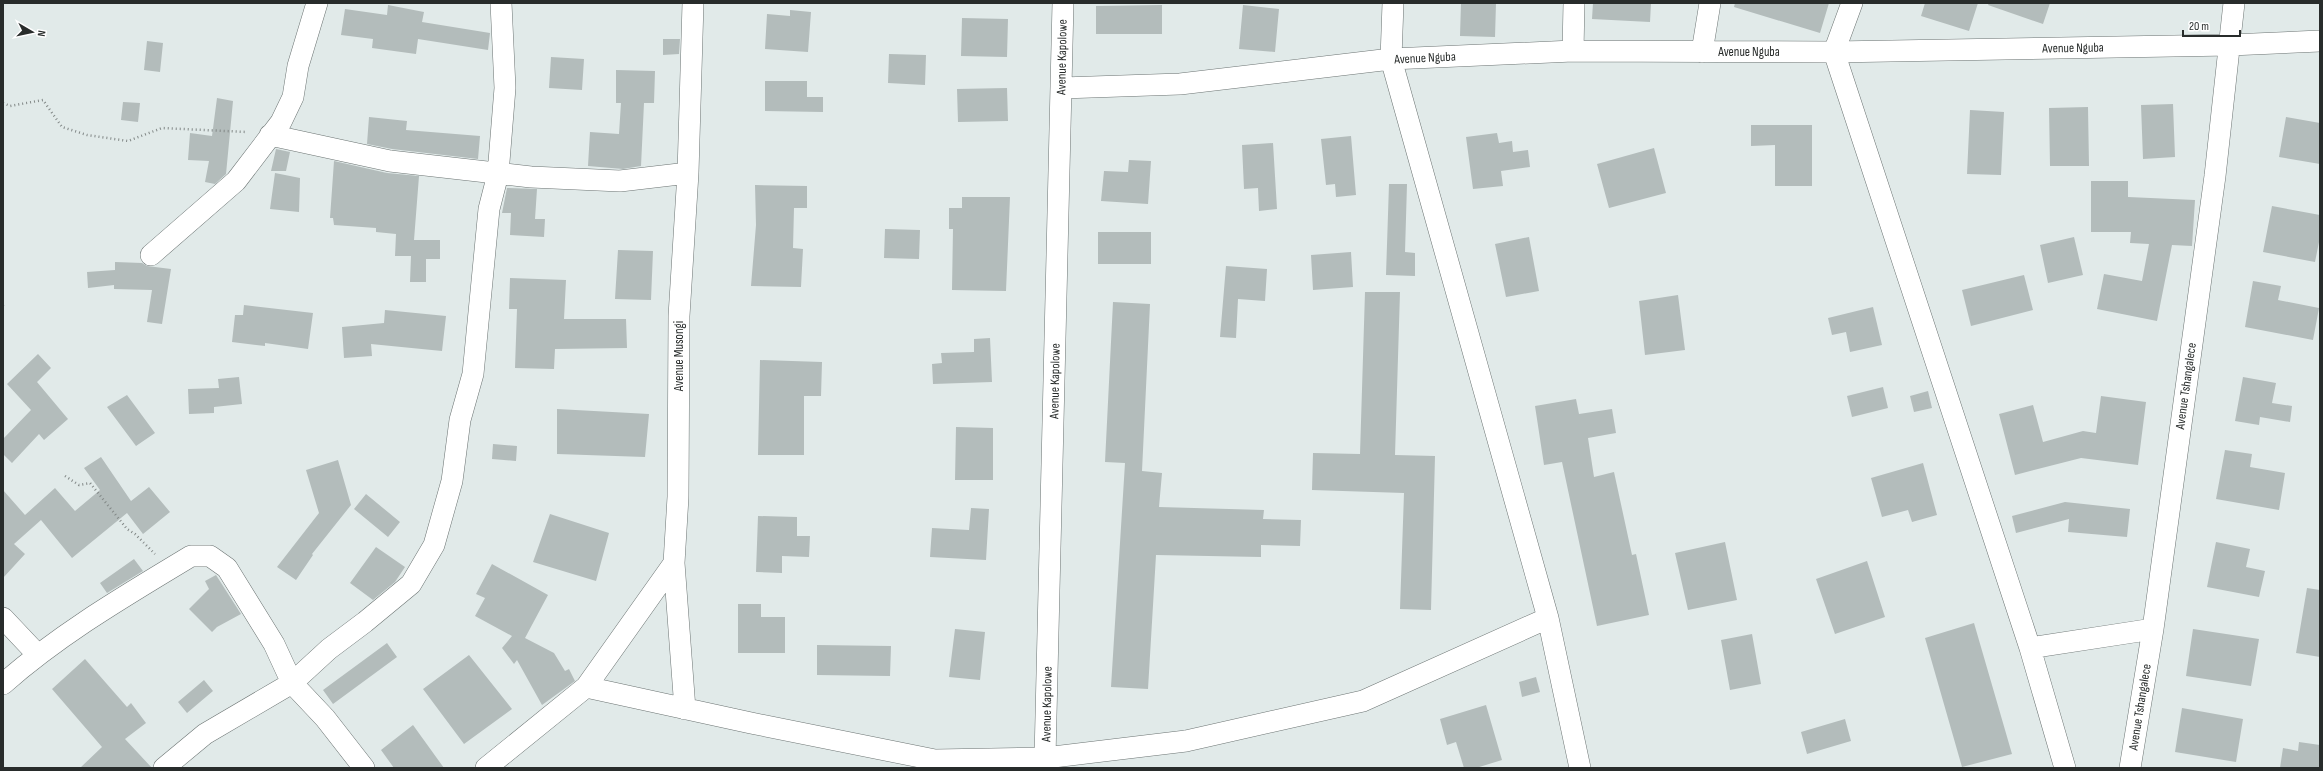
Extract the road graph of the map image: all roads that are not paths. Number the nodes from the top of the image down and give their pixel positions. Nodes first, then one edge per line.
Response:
1 (317, 3) edge
2 (501, 3) edge
3 (693, 3) edge
4 (1063, 3) edge
5 (1392, 3) edge
6 (1574, 3) edge
7 (1710, 3) edge
8 (1852, 3) edge
9 (2234, 3) edge
10 (2320, 41) edge
11 (2230, 45) junction
12 (1573, 51) junction
13 (1702, 52) junction
14 (1834, 52) junction
15 (1391, 59) junction
16 (1062, 88) junction
17 (270, 135) junction
18 (688, 173) junction
19 (498, 174) junction
20 (151, 255) dead end
21 (674, 563) junction
22 (3, 618) edge
23 (1548, 618) junction
24 (2153, 629) junction
25 (2030, 648) junction
26 (37, 654) junction
27 (292, 682) junction
28 (3, 684) edge
29 (586, 687) junction
30 (685, 709) junction
31 (1045, 758) junction
32 (164, 768) edge
33 (364, 768) edge
34 (486, 768) edge
35 (1580, 768) edge
36 (2065, 768) edge
37 (2130, 768) edge

1 - 17 street
2 - 19 street
3 - 18 street, Avenue Musongi
4 - 16 street, Avenue Kapolowe
5 - 15 street
6 - 12 street
7 - 13 street
8 - 14 street
9 - 11 street, Avenue Tshangalece
10 - 11 street, Avenue Nguba
11 - 14 street, Avenue Nguba
11 - 24 street, Avenue Tshangalece
12 - 13 street, Avenue Nguba
12 - 15 street, Avenue Nguba
13 - 14 street, Avenue Nguba
14 - 25 street
15 - 16 street, Avenue Nguba
15 - 23 street
16 - 31 street, Avenue Kapolowe
17 - 19 street
17 - 20 street
18 - 19 street
18 - 21 street, Avenue Musongi
19 - 27 street
21 - 29 street
21 - 30 street, Avenue Musongi
22 - 26 street
23 - 31 street
23 - 35 street
24 - 25 street
24 - 37 street, Avenue Tshangalece
25 - 36 street
26 - 27 street
26 - 28 street
27 - 32 street
27 - 33 street
29 - 30 street
29 - 34 street
30 - 31 street

